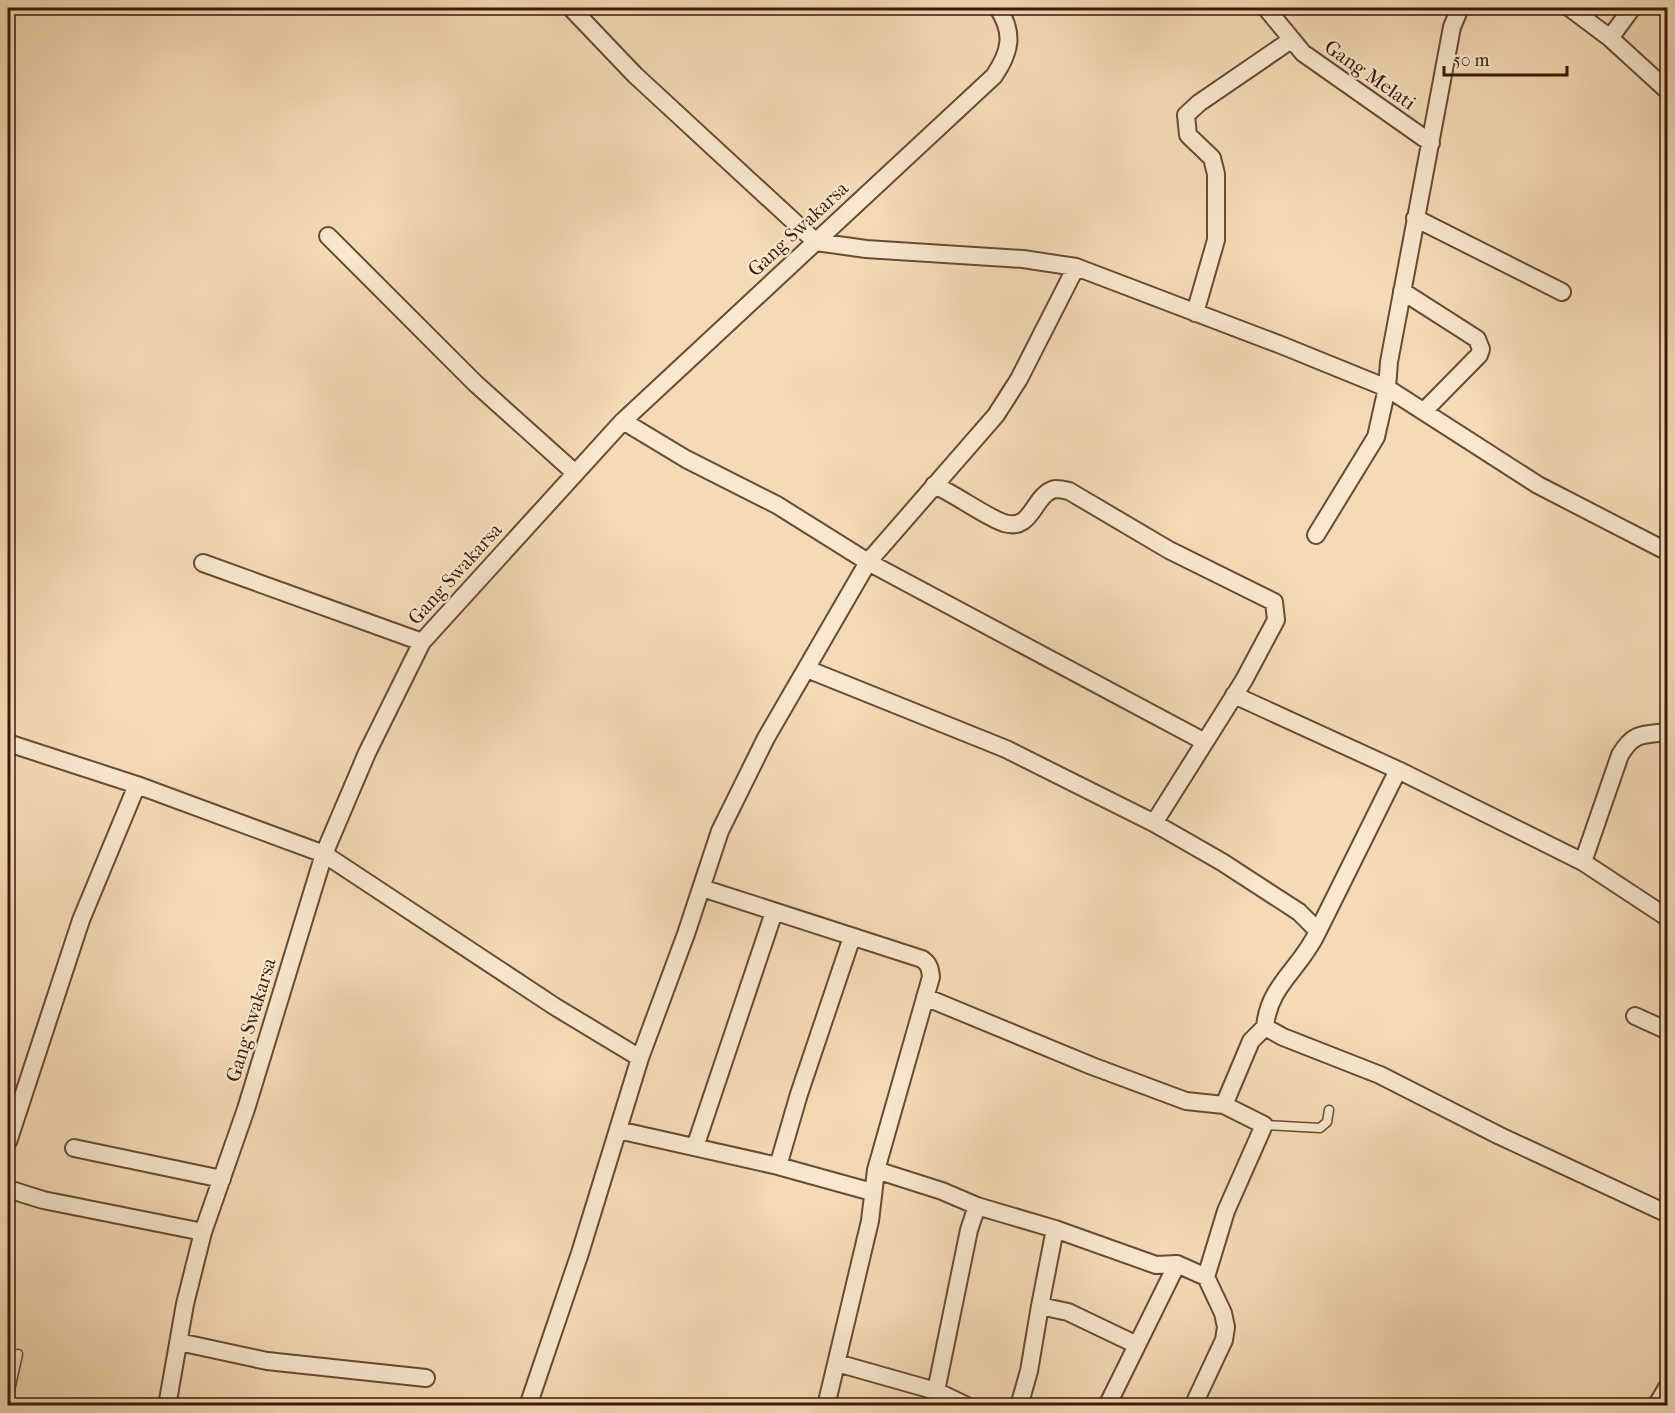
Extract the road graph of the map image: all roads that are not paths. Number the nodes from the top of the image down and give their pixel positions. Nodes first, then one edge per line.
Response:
1 (571, 8) edge
2 (998, 8) edge
3 (1266, 8) edge
4 (1460, 8) edge
5 (1570, 8) edge
6 (1632, 8) edge
7 (1610, 38) junction
8 (1291, 40) junction
9 (1668, 91) edge
10 (1431, 143) junction
11 (1415, 218) junction
12 (328, 236) dead end
13 (816, 242) junction
14 (1076, 267) junction
15 (1402, 291) junction
16 (1562, 292) dead end
17 (1194, 313) junction
18 (1387, 388) junction
19 (1424, 411) junction
20 (623, 421) junction
21 (574, 472) junction
22 (934, 485) junction
23 (1316, 536) dead end
24 (1668, 552) edge
25 (868, 562) junction
26 (203, 563) dead end
27 (422, 642) junction
28 (807, 669) junction
29 (1234, 695) junction
30 (1668, 732) edge
31 (1205, 742) junction
32 (8, 743) edge
33 (1398, 770) junction
34 (137, 785) junction
35 (1154, 823) junction
36 (324, 854) junction
37 (1583, 861) junction
38 (702, 888) junction
39 (774, 912) junction
40 (1668, 918) edge
41 (1318, 931) junction
42 (852, 937) junction
43 (925, 997) junction
44 (1635, 1016) dead end
45 (1265, 1027) junction
46 (1668, 1031) edge
47 (640, 1058) junction
48 (1224, 1105) junction
49 (1329, 1110) dead end
50 (1264, 1125) junction
51 (618, 1130) junction
52 (8, 1142) edge
53 (695, 1147) junction
54 (74, 1149) dead end
55 (778, 1166) junction
56 (876, 1170) junction
57 (222, 1179) junction
58 (8, 1189) edge
59 (872, 1192) junction
60 (977, 1206) junction
61 (1668, 1214) edge
62 (1055, 1228) junction
63 (203, 1232) junction
64 (1177, 1264) junction
65 (1206, 1277) junction
66 (1040, 1306) junction
67 (179, 1342) junction
68 (1137, 1345) junction
69 (18, 1354) dead end
70 (837, 1363) junction
71 (426, 1378) dead end
72 (1668, 1386) edge
73 (936, 1390) junction
74 (8, 1399) edge
75 (1659, 1404) edge
76 (167, 1406) edge
77 (528, 1406) edge
78 (826, 1406) edge
79 (967, 1406) edge
80 (1019, 1406) edge
81 (1107, 1406) edge
82 (1193, 1406) edge

1 - 13 street
2 - 13 street, Gang Swakarsa
3 - 8 street, Gang Melati
4 - 10 street
5 - 7 street
6 - 7 street
7 - 9 street
8 - 10 street, Gang Melati
8 - 17 street
10 - 11 street
11 - 15 street
11 - 16 street
12 - 21 street
13 - 14 street
13 - 20 street, Gang Swakarsa
14 - 17 street
14 - 22 street
15 - 18 street
15 - 19 street
17 - 18 street
18 - 19 street
18 - 23 street
19 - 24 street
20 - 21 street, Gang Swakarsa
20 - 25 street
21 - 27 street, Gang Swakarsa
22 - 25 street
22 - 29 street
25 - 28 street
25 - 31 street
26 - 27 street
27 - 36 street, Gang Swakarsa
28 - 35 street
28 - 38 street
29 - 31 street
29 - 33 street
30 - 37 street
31 - 35 street
32 - 34 street
33 - 37 street
33 - 41 street
34 - 36 street
34 - 52 street
35 - 41 street
36 - 47 street
36 - 57 street, Gang Swakarsa
37 - 40 street
38 - 39 street
38 - 47 street
39 - 42 street
39 - 53 street
41 - 45 street
42 - 43 street
42 - 55 street
43 - 48 street
43 - 56 street
44 - 46 street
45 - 48 street
45 - 61 street
47 - 51 street
48 - 50 street
49 - 50 lane
50 - 65 street
51 - 53 street
51 - 77 street
53 - 55 street
54 - 57 street
55 - 59 street
56 - 59 street
56 - 60 street
57 - 63 street, Gang Swakarsa
58 - 63 street
59 - 70 street
60 - 62 street
60 - 73 street
62 - 64 street
62 - 66 street
63 - 67 street, Gang Swakarsa
64 - 65 street
64 - 68 street
65 - 82 street
66 - 68 street
66 - 80 street
67 - 71 street
67 - 76 street, Gang Swakarsa
68 - 81 street
69 - 74 lane
70 - 73 street
70 - 78 street
72 - 75 street
73 - 79 street

